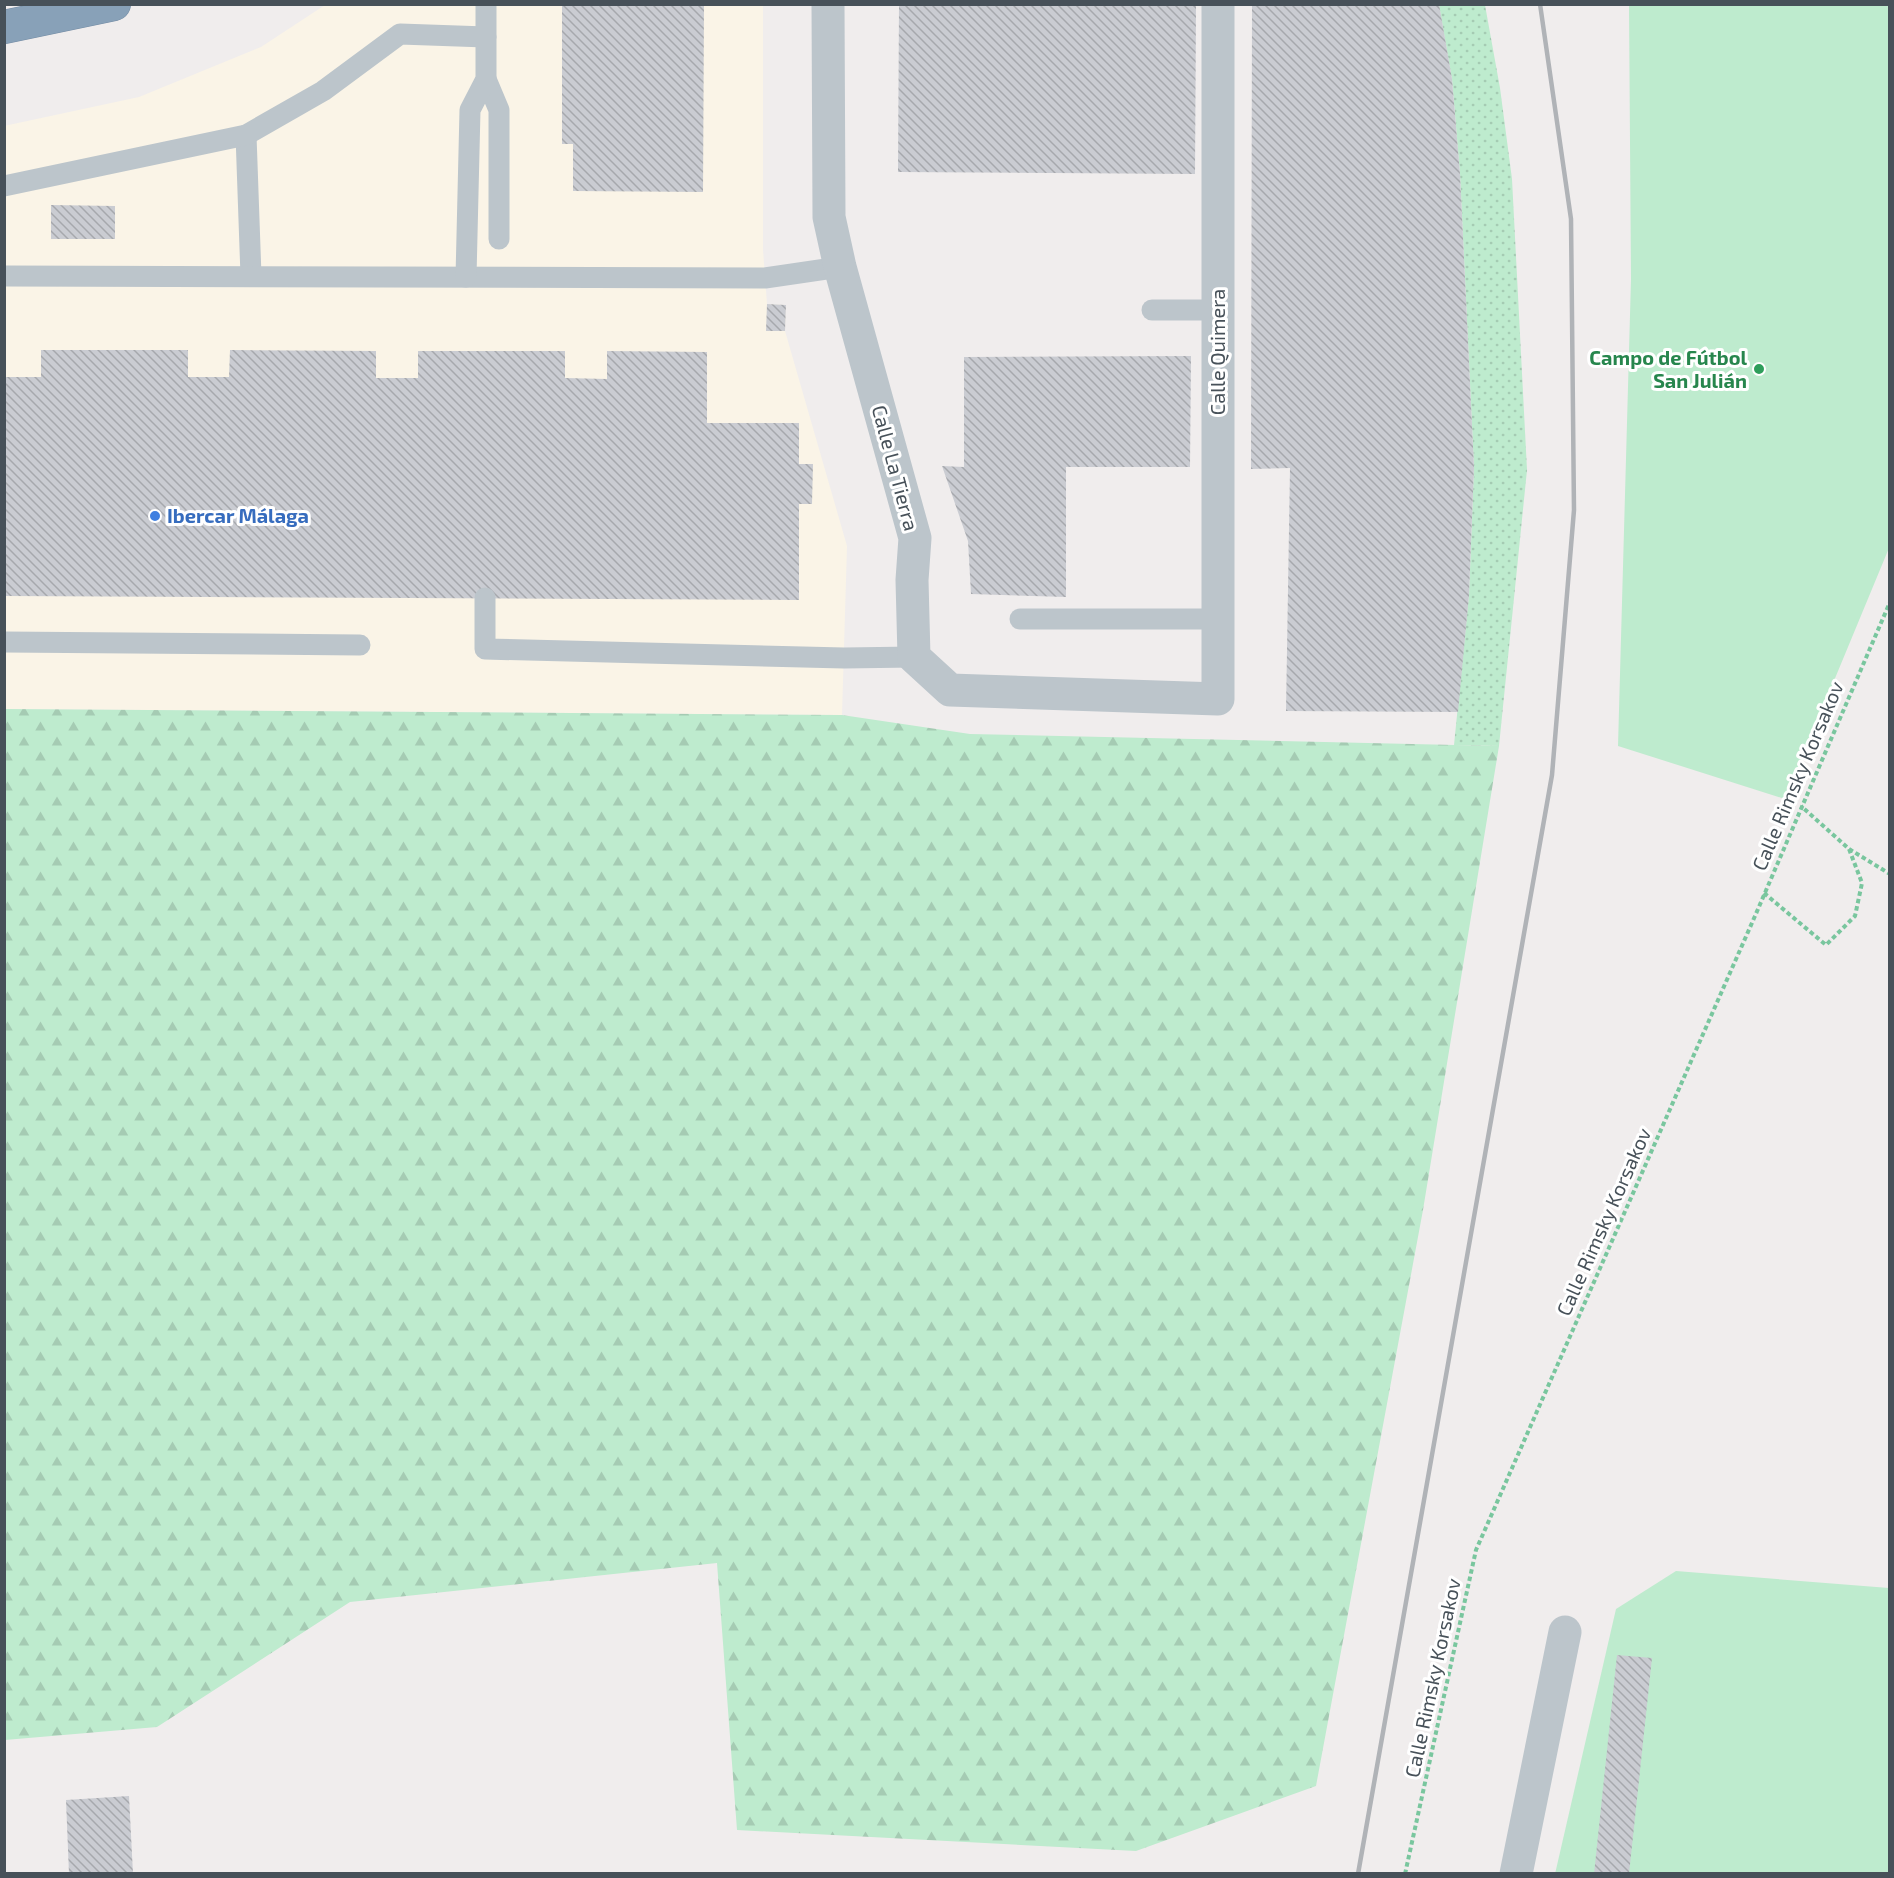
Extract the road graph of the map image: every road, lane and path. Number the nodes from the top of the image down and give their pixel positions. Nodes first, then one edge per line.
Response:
1 (114, 4) edge
2 (486, 4) edge
3 (828, 4) edge
4 (1218, 4) edge
5 (4, 27) edge
6 (486, 37) junction
7 (486, 79) junction
8 (246, 135) junction
9 (4, 186) edge
10 (499, 239) dead end
11 (840, 267) junction
12 (4, 276) edge
13 (251, 276) junction
14 (466, 277) junction
15 (1152, 310) dead end
16 (1218, 310) junction
17 (485, 598) dead end
18 (1890, 602) edge
19 (1020, 619) dead end
20 (1218, 619) junction
21 (4, 642) edge
22 (360, 645) dead end
23 (914, 657) junction
24 (1801, 806) junction
25 (1849, 849) junction
26 (1890, 874) edge
27 (1764, 893) junction
28 (1565, 1632) dead end
29 (1405, 1874) edge
30 (1516, 1874) edge

1 - 5 highway
2 - 6 lane
3 - 11 street, Calle La Tierra
4 - 16 street, Calle Quimera
6 - 7 lane
6 - 8 lane
7 - 10 lane
7 - 14 lane
8 - 9 lane
8 - 13 lane
11 - 14 lane
11 - 23 street, Calle La Tierra
12 - 13 lane
13 - 14 lane
15 - 16 lane
16 - 20 street, Calle Quimera
17 - 23 lane
18 - 24 path, Calle Rimsky Korsakov
19 - 20 lane
20 - 23 street, Calle Quimera
21 - 22 lane
24 - 25 path
24 - 27 path, Calle Rimsky Korsakov
25 - 26 path
25 - 27 path
27 - 29 path, Calle Rimsky Korsakov
28 - 30 street

